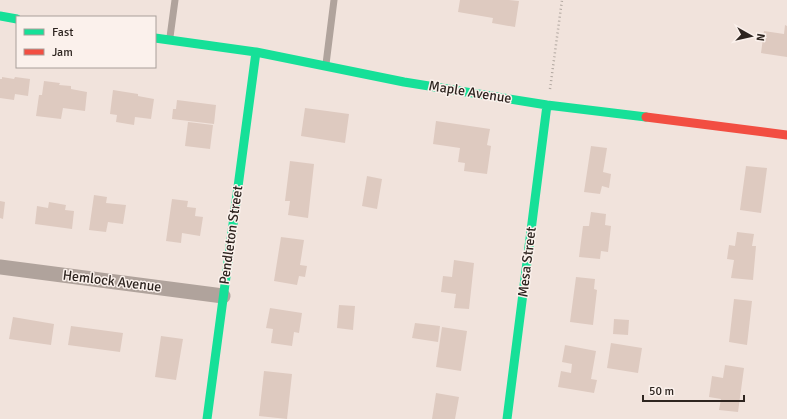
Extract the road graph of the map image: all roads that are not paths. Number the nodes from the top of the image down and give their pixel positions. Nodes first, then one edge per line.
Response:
1 (175, 0) edge
2 (334, 0) edge
3 (0, 16) edge
4 (16, 19) edge
5 (156, 38) edge
6 (170, 40) junction
7 (256, 52) junction
8 (326, 66) junction
9 (547, 105) junction
10 (787, 135) edge
11 (0, 267) edge
12 (223, 296) junction
13 (207, 419) edge
14 (507, 419) edge

1 - 6 lane
2 - 8 lane
3 - 4 street
5 - 6 street, Maple Avenue
6 - 7 street, Maple Avenue
7 - 8 street, Maple Avenue
7 - 12 street, Pendleton Street
8 - 9 street, Maple Avenue
9 - 10 street, Maple Avenue
9 - 14 street, Mesa Street
11 - 12 street, Hemlock Avenue
12 - 13 street, Pendleton Street

